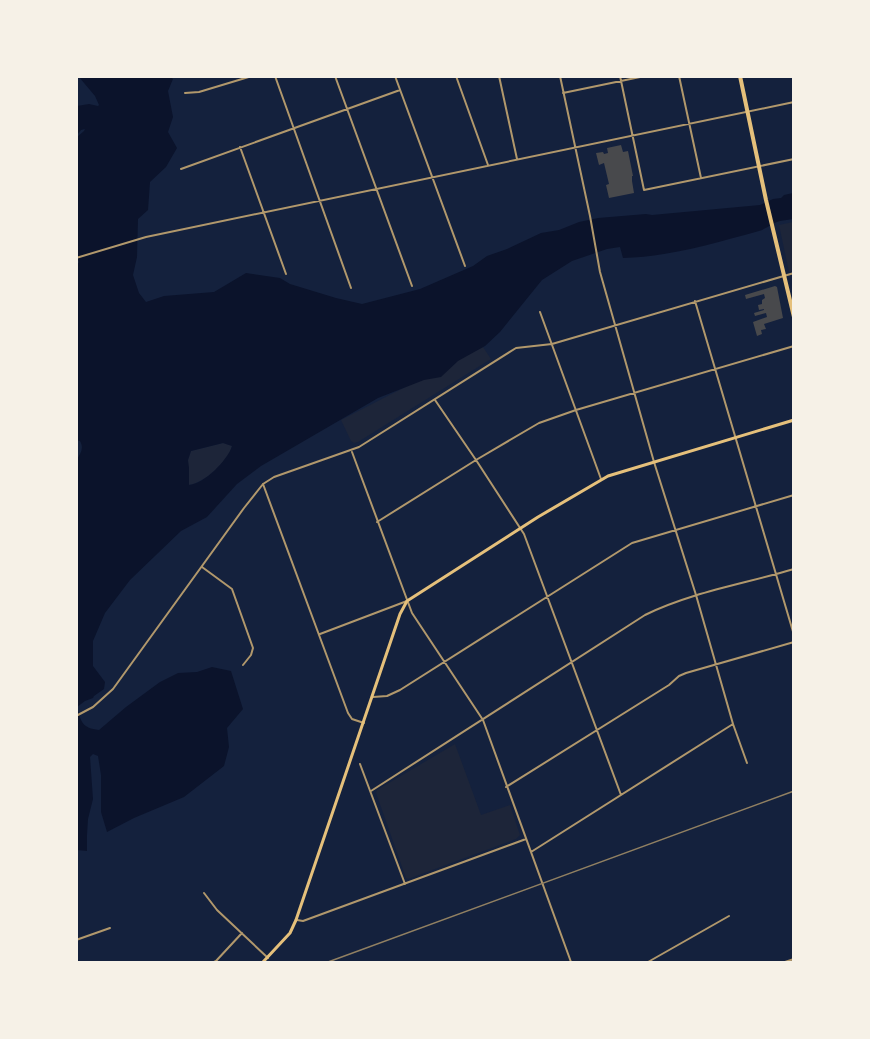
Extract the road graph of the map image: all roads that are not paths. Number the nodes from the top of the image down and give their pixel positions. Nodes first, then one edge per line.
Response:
1 (252, 76) edge
2 (275, 76) edge
3 (335, 76) edge
4 (395, 76) edge
5 (456, 76) edge
6 (499, 76) edge
7 (560, 76) edge
8 (620, 76) edge
9 (645, 76) edge
10 (679, 76) edge
11 (740, 76) edge
12 (621, 82) junction
13 (400, 90) junction
14 (185, 93) dead end
15 (563, 93) junction
16 (794, 102) edge
17 (346, 109) junction
18 (747, 111) junction
19 (689, 123) junction
20 (294, 128) junction
21 (632, 136) junction
22 (240, 147) junction
23 (574, 148) junction
24 (518, 159) junction
25 (794, 159) edge
26 (488, 165) junction
27 (759, 167) junction
28 (181, 169) dead end
29 (432, 176) junction
30 (701, 178) junction
31 (376, 188) junction
32 (319, 200) junction
33 (263, 212) junction
34 (76, 258) edge
35 (465, 267) dead end
36 (794, 273) edge
37 (286, 274) dead end
38 (784, 275) junction
39 (412, 286) dead end
40 (351, 288) dead end
41 (695, 301) junction
42 (540, 312) dead end
43 (794, 317) edge
44 (615, 325) junction
45 (552, 344) junction
46 (794, 346) edge
47 (716, 369) junction
48 (635, 392) junction
49 (435, 400) junction
50 (576, 410) junction
51 (794, 420) edge
52 (736, 437) junction
53 (351, 451) junction
54 (476, 460) junction
55 (654, 462) junction
56 (601, 480) junction
57 (263, 484) junction
58 (794, 495) edge
59 (757, 506) junction
60 (377, 522) junction
61 (521, 529) junction
62 (675, 530) junction
63 (202, 567) junction
64 (794, 569) edge
65 (775, 574) junction
66 (696, 595) junction
67 (547, 596) junction
68 (407, 601) junction
69 (319, 634) junction
70 (794, 635) edge
71 (794, 642) edge
72 (444, 661) junction
73 (572, 663) junction
74 (716, 663) junction
75 (243, 665) dead end
76 (373, 696) junction
77 (76, 716) edge
78 (483, 720) junction
79 (364, 723) junction
80 (733, 724) junction
81 (596, 730) junction
82 (747, 763) dead end
83 (360, 764) dead end
84 (506, 787) junction
85 (371, 791) junction
86 (621, 795) junction
87 (526, 839) junction
88 (531, 852) junction
89 (405, 884) junction
90 (204, 893) dead end
91 (729, 916) dead end
92 (296, 920) junction
93 (110, 928) dead end
94 (242, 933) junction
95 (76, 940) edge
96 (268, 958) junction
97 (794, 959) edge
98 (213, 963) edge
99 (263, 963) edge
100 (570, 963) edge
101 (648, 963) edge
102 (785, 963) edge

1 - 14 street
2 - 20 street
3 - 17 street
4 - 13 street
5 - 26 street
6 - 24 street
7 - 15 street
8 - 12 street
9 - 12 street
10 - 19 street
11 - 18 main road
12 - 15 street
12 - 21 street
13 - 17 street
13 - 29 street
15 - 23 street
16 - 18 street
17 - 20 street
17 - 31 street
18 - 19 street
18 - 27 main road
19 - 21 street
19 - 30 street
20 - 22 street
20 - 32 street
21 - 23 street
21 - 30 street
22 - 28 street
22 - 33 street
23 - 24 street
23 - 44 street
24 - 26 street
25 - 27 street
26 - 29 street
27 - 30 street
27 - 38 main road
29 - 31 street
29 - 35 street
31 - 32 street
31 - 39 street
32 - 33 street
32 - 40 street
33 - 34 street
33 - 37 street
36 - 38 street
38 - 41 street
38 - 43 main road
41 - 44 street
41 - 47 street
42 - 45 street
44 - 45 street
44 - 48 street
45 - 49 street
45 - 50 street
46 - 47 street
47 - 48 street
47 - 52 street
48 - 50 street
48 - 55 street
49 - 53 street
49 - 54 street
50 - 54 street
50 - 56 street
51 - 52 main road
52 - 55 main road
52 - 59 street
53 - 57 street
53 - 60 street
54 - 60 street
54 - 61 street
55 - 56 main road
55 - 62 street
56 - 61 main road
57 - 63 street
57 - 69 street
58 - 59 street
59 - 62 street
59 - 65 street
60 - 68 street
61 - 67 street
61 - 68 main road
62 - 66 street
62 - 67 street
63 - 75 street
63 - 77 street
64 - 65 street
65 - 66 street
65 - 70 street
66 - 73 street
66 - 74 street
67 - 72 street
67 - 73 street
68 - 69 street
68 - 72 street
68 - 76 main road
69 - 79 street
71 - 74 street
72 - 76 street
72 - 78 street
73 - 78 street
73 - 81 street
74 - 80 street
74 - 81 street
76 - 79 main road
78 - 84 street
78 - 85 street
79 - 92 main road
80 - 82 street
80 - 86 street
81 - 84 street
81 - 86 street
83 - 85 street
84 - 87 street
85 - 89 street
86 - 88 street
87 - 88 street
87 - 89 street
88 - 100 street
89 - 92 street
90 - 94 street
91 - 101 street
92 - 96 main road
93 - 95 street
94 - 96 street
94 - 98 street
96 - 99 main road
97 - 102 street

